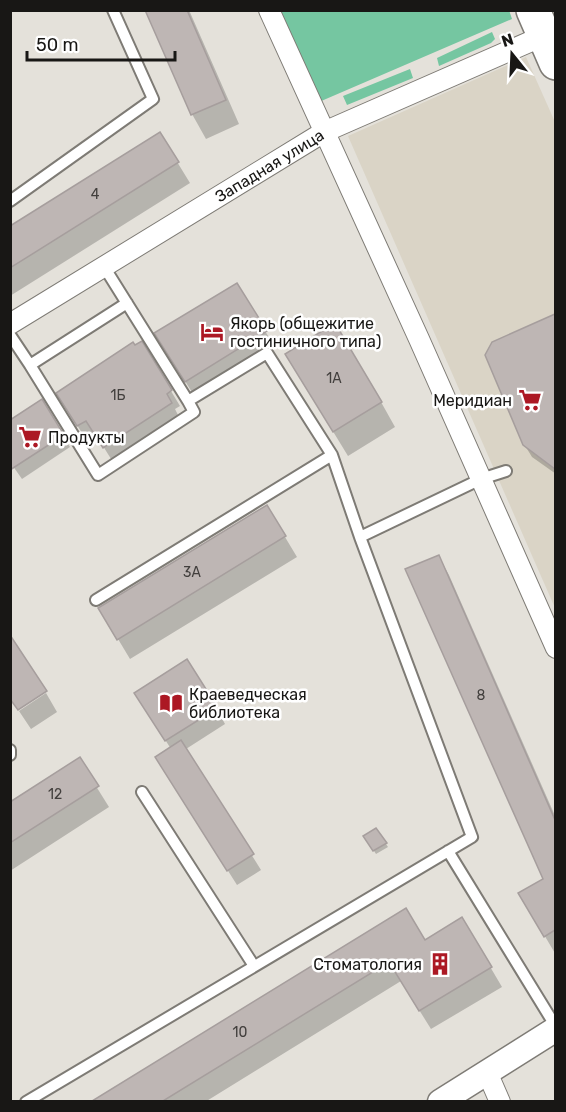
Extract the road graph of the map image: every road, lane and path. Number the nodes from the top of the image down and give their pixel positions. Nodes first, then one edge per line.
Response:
1 (113, 10) edge
2 (269, 10) edge
3 (544, 36) edge
4 (324, 132) junction
5 (10, 201) edge
6 (103, 265) junction
7 (127, 303) junction
8 (10, 324) edge
9 (10, 335) edge
10 (30, 365) junction
11 (188, 401) junction
12 (332, 455) junction
13 (506, 471) dead end
14 (481, 479) junction
15 (360, 537) junction
16 (96, 600) dead end
17 (555, 648) edge
18 (142, 792) dead end
19 (448, 851) junction
20 (254, 966) junction
21 (555, 1028) edge
22 (487, 1072) junction
23 (26, 1101) edge
24 (440, 1101) edge
25 (500, 1101) edge

1 - 5 lane
2 - 4 street
3 - 4 street, Западная улица
4 - 6 street, Западная улица
4 - 14 street
6 - 7 lane
6 - 8 street, Западная улица
7 - 10 lane
7 - 11 lane
9 - 10 lane
10 - 11 lane
11 - 12 lane
12 - 15 lane
12 - 16 lane
13 - 14 lane
14 - 15 lane
14 - 17 street
15 - 19 lane
18 - 20 lane
19 - 20 lane
19 - 21 lane
20 - 23 lane
21 - 22 street
22 - 24 street
22 - 25 street

